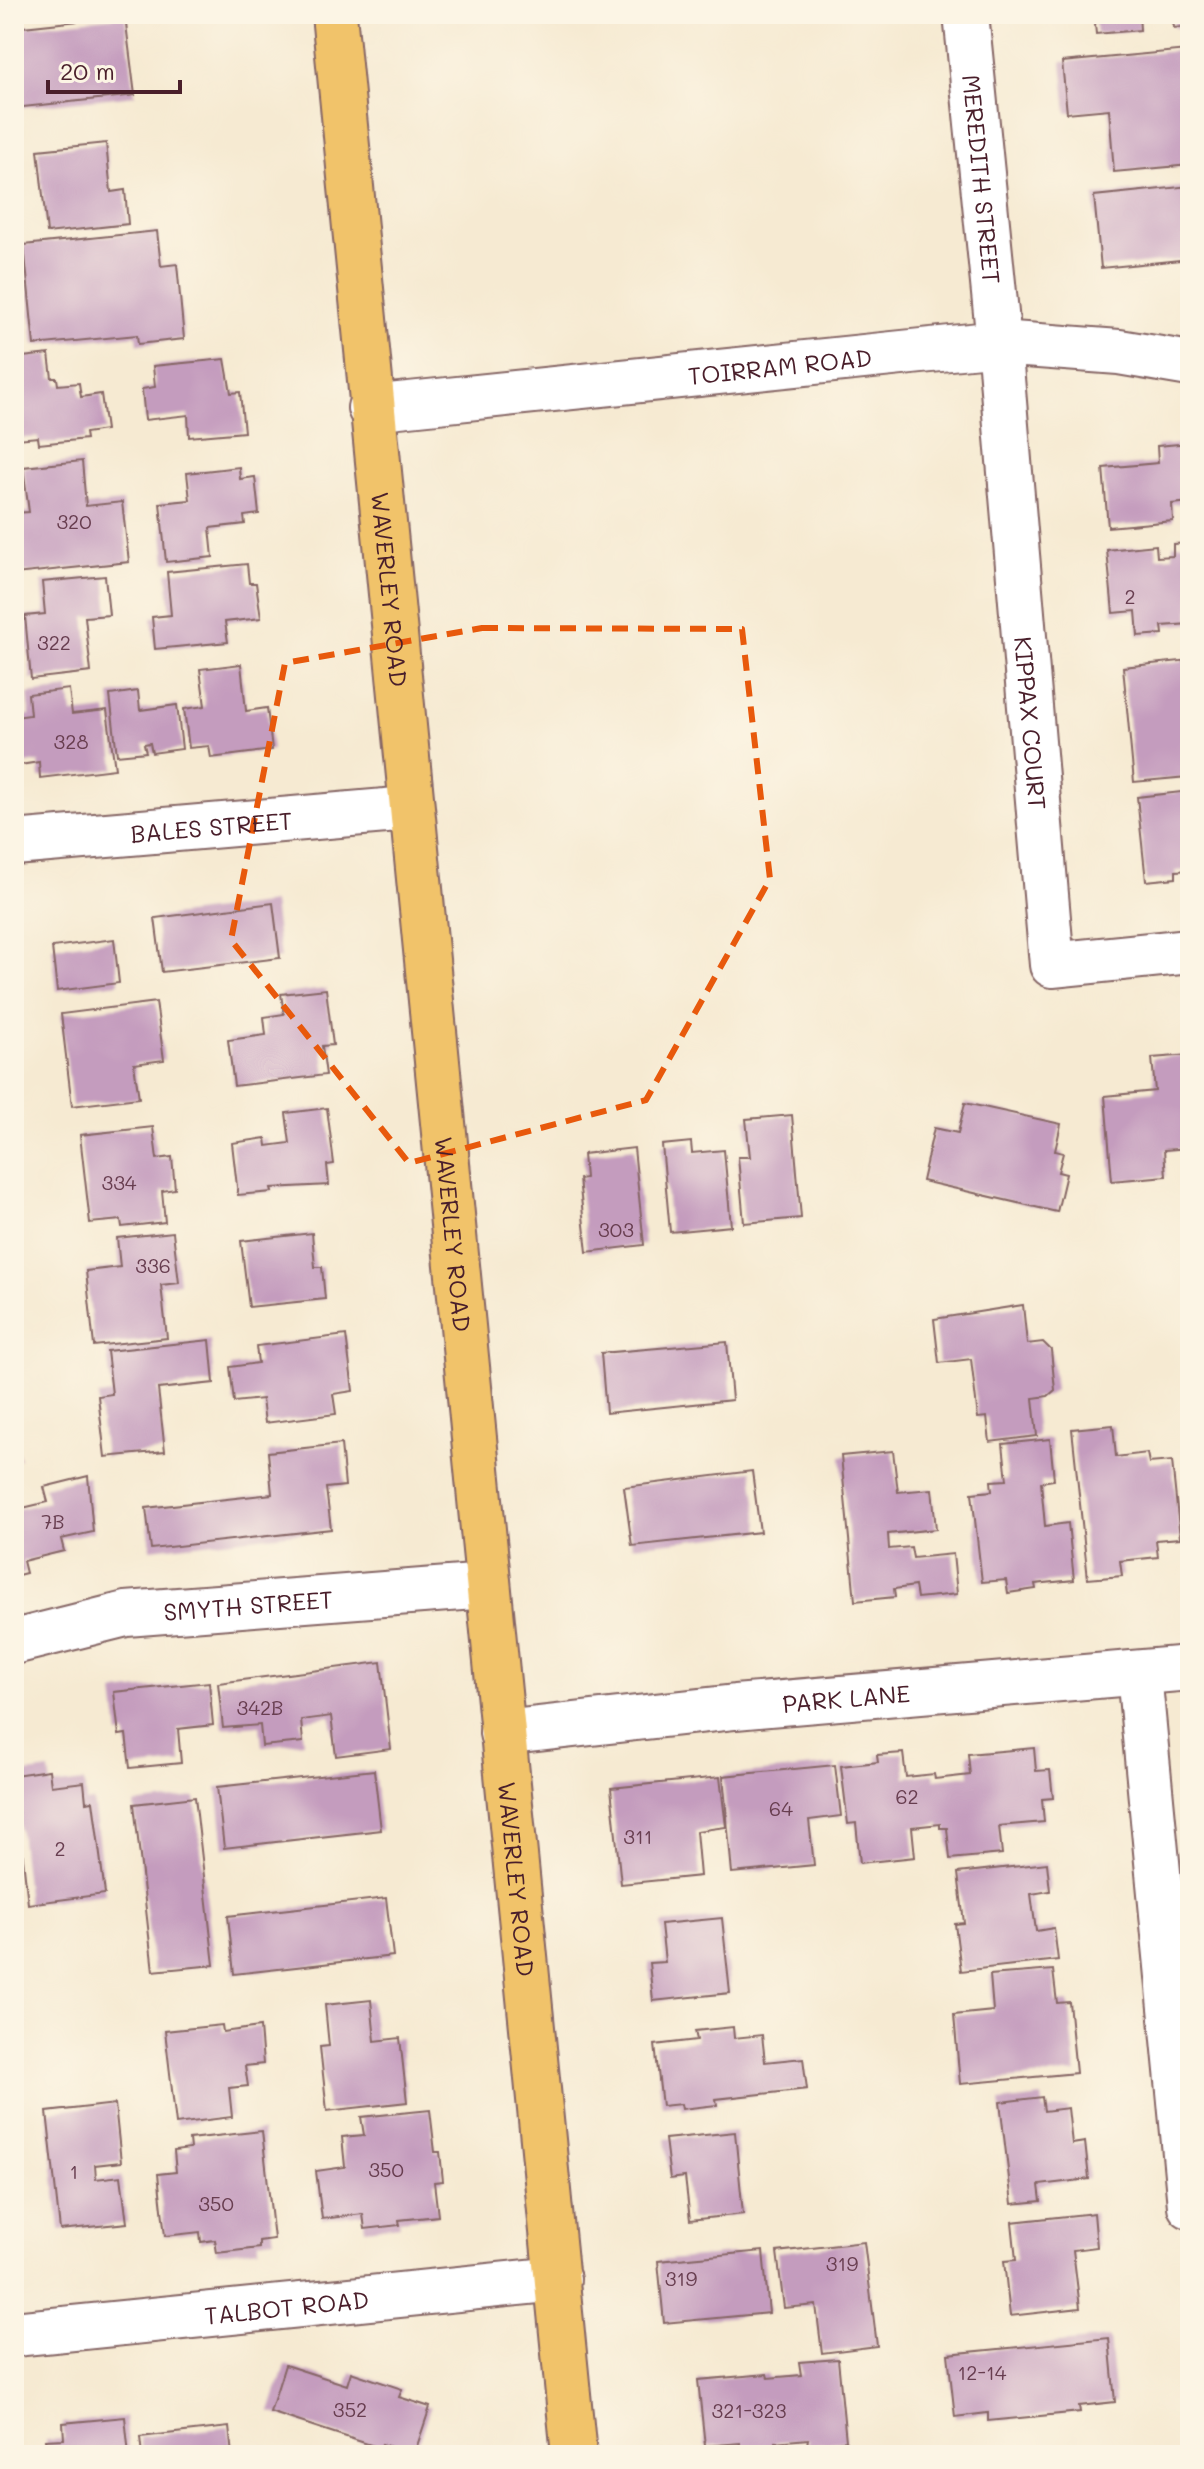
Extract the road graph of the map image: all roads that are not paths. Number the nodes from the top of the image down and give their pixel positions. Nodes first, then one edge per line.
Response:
1 (334, 14) edge
2 (966, 14) edge
3 (999, 343) junction
4 (1190, 364) edge
5 (370, 408) junction
6 (409, 809) junction
7 (14, 843) edge
8 (1190, 951) edge
9 (487, 1586) junction
10 (14, 1642) edge
11 (1190, 1668) edge
12 (1139, 1674) junction
13 (502, 1733) junction
14 (1190, 2206) edge
15 (558, 2279) junction
16 (14, 2334) edge
17 (574, 2455) edge

1 - 5 main road, WAVERLEY ROAD
2 - 3 street, MEREDITH STREET
3 - 4 street, TOIRRAM ROAD
3 - 5 street, TOIRRAM ROAD
3 - 8 street, KIPPAX COURT
5 - 6 main road, WAVERLEY ROAD
6 - 7 street, BALES STREET
6 - 9 main road, WAVERLEY ROAD
9 - 10 street, SMYTH STREET
9 - 13 main road, WAVERLEY ROAD
11 - 12 street, PARK LANE
12 - 13 street, PARK LANE
12 - 14 street
13 - 15 main road, WAVERLEY ROAD
15 - 16 street, TALBOT ROAD
15 - 17 main road, WAVERLEY ROAD

